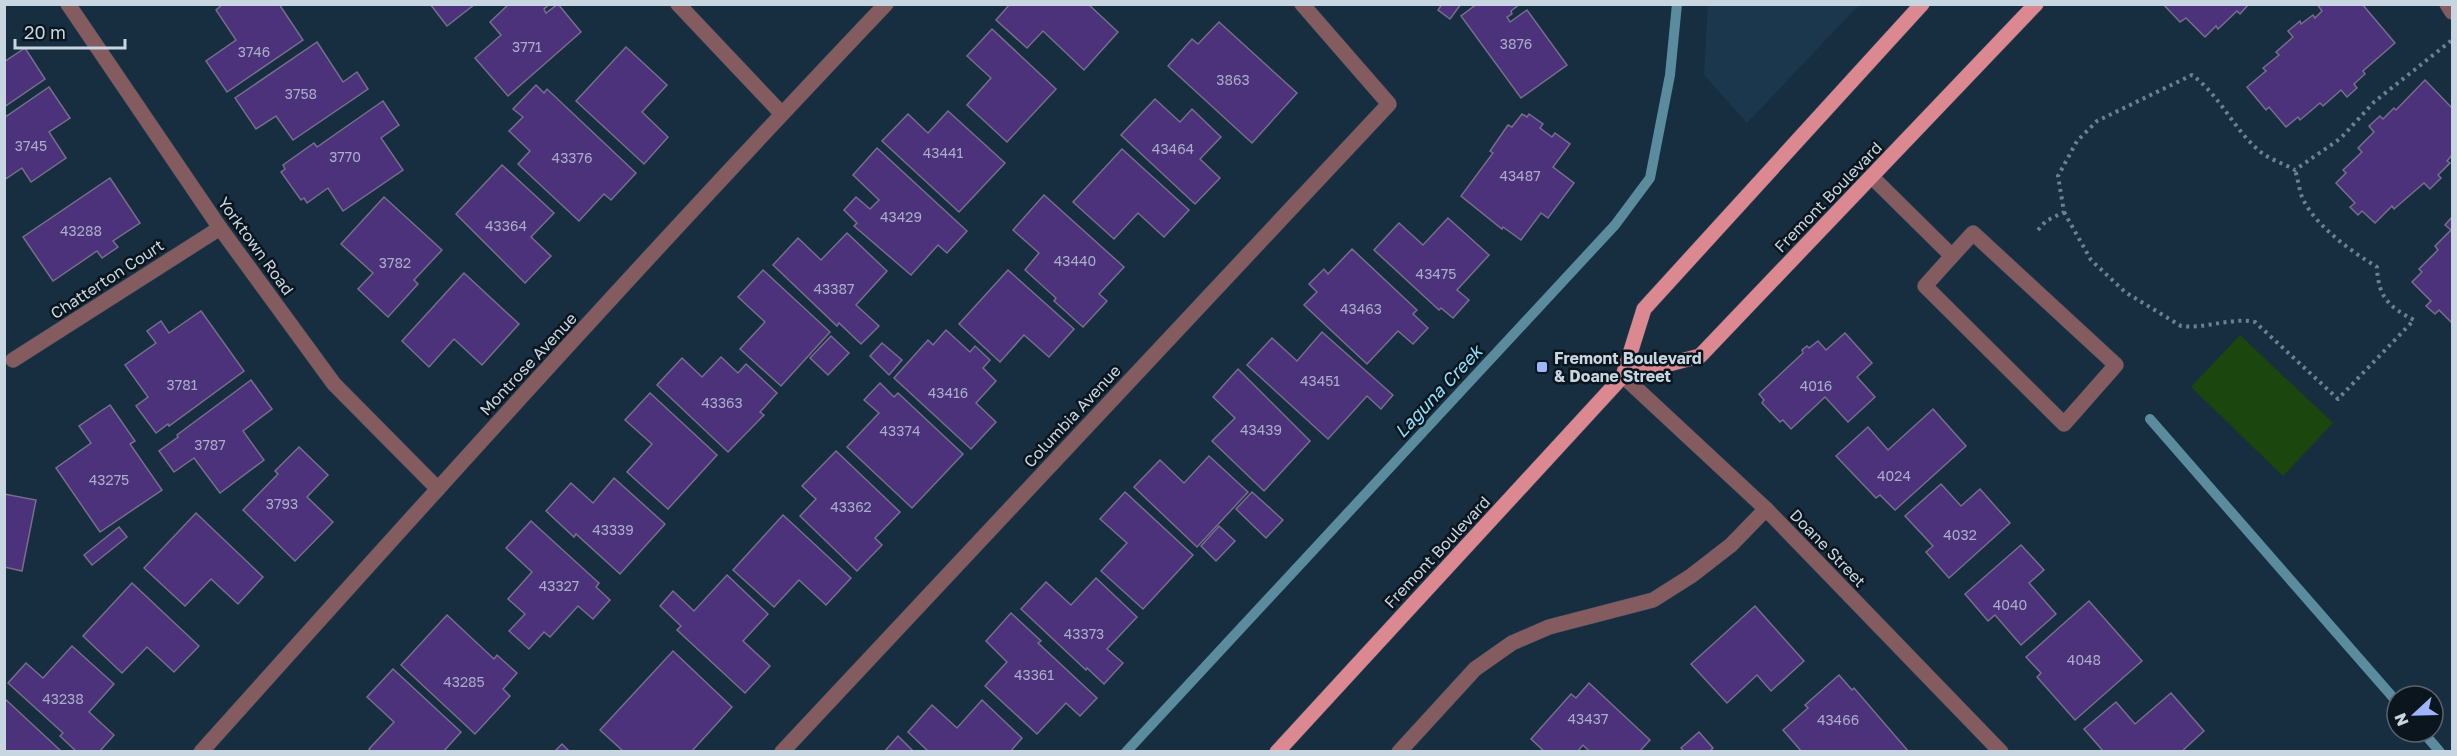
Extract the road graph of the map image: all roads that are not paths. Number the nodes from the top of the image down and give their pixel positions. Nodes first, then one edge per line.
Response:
1 (69, 4) edge
2 (678, 4) edge
3 (886, 4) edge
4 (1302, 4) edge
5 (1922, 4) edge
6 (2036, 4) edge
7 (2446, 4) edge
8 (2452, 12) edge
9 (782, 114) junction
10 (1872, 177) junction
11 (220, 228) junction
12 (1952, 256) junction
13 (13, 360) dead end
14 (1623, 376) junction
15 (438, 489) junction
16 (1766, 509) junction
17 (201, 752) edge
18 (782, 752) edge
19 (1277, 752) edge
20 (1399, 752) edge
21 (2001, 752) edge

1 - 11 street, Yorktown Road
2 - 9 street
3 - 9 street, Montrose Avenue
4 - 18 street, Columbia Avenue
5 - 14 main road, Fremont Boulevard
6 - 10 main road, Fremont Boulevard
7 - 8 street
9 - 15 street, Montrose Avenue
10 - 12 street
10 - 14 main road, Fremont Boulevard
11 - 13 street, Chatterton Court
11 - 15 street, Yorktown Road
12 - 12 street
14 - 16 street, Doane Street
14 - 19 main road, Fremont Boulevard
15 - 17 street, Montrose Avenue
16 - 20 street
16 - 21 street, Doane Street

